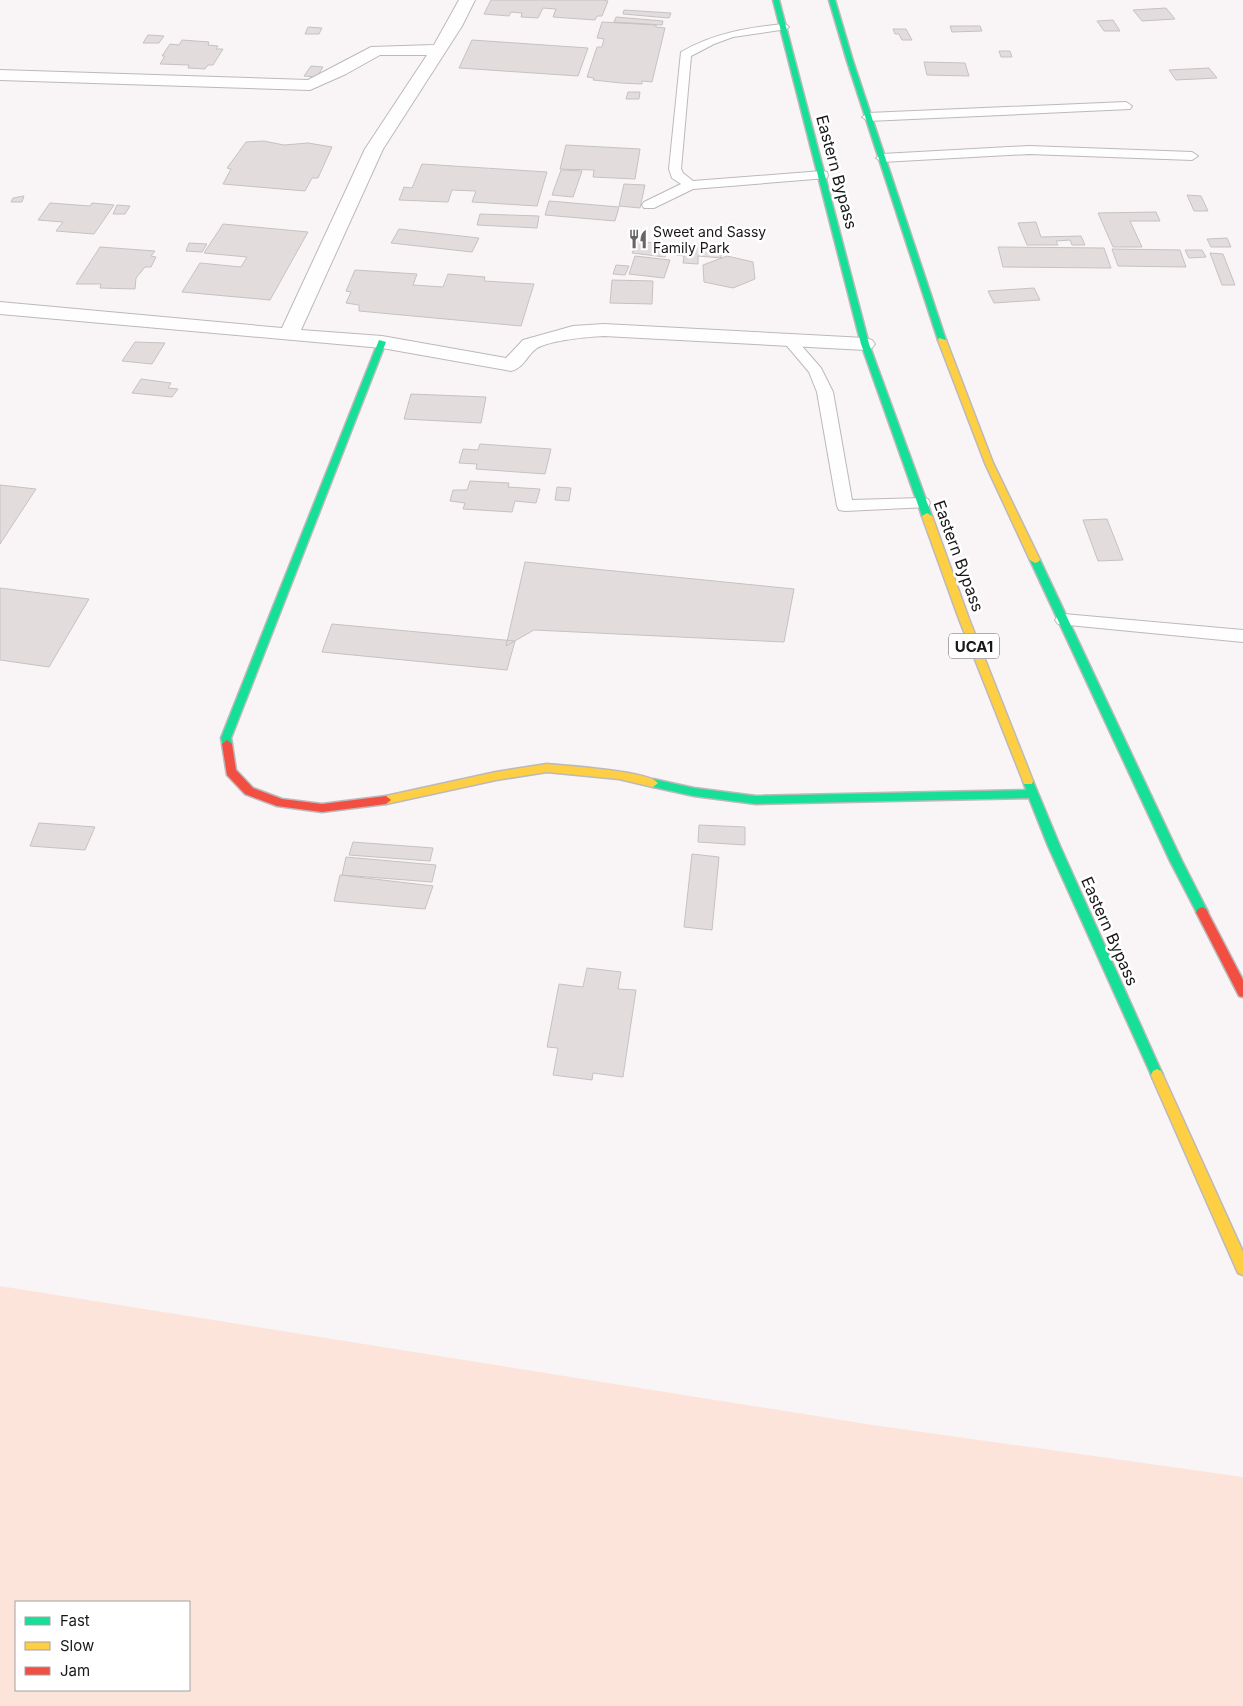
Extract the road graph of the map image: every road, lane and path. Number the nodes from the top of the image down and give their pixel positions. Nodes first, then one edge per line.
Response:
1 (467, 0) edge
2 (776, 0) edge
3 (832, 0) edge
4 (783, 27) junction
5 (438, 50) junction
6 (0, 75) edge
7 (1126, 106) dead end
8 (868, 117) junction
9 (1192, 156) dead end
10 (882, 158) junction
11 (822, 175) junction
12 (690, 185) junction
13 (649, 205) dead end
14 (0, 308) edge
15 (289, 335) junction
16 (789, 340) junction
17 (382, 342) junction
18 (865, 344) junction
19 (922, 503) junction
20 (1064, 620) junction
21 (1243, 636) edge
22 (1033, 794) junction
23 (1243, 992) edge
24 (1243, 1268) edge

1 - 5 street
2 - 4 main road, Eastern Bypass / UCA1
3 - 8 main road
4 - 11 main road, Eastern Bypass / UCA1
4 - 12 lane
5 - 6 street
5 - 15 street
7 - 8 lane
8 - 10 main road
9 - 10 lane
10 - 20 main road
11 - 12 lane
11 - 18 main road, Eastern Bypass / UCA1
12 - 13 lane
14 - 15 street
15 - 17 street
16 - 17 street
16 - 18 street
16 - 19 lane
17 - 22 main road
18 - 19 main road, Eastern Bypass / UCA1
19 - 22 main road, Eastern Bypass / UCA1
20 - 21 lane
20 - 23 main road
22 - 24 main road, Eastern Bypass / UCA1

